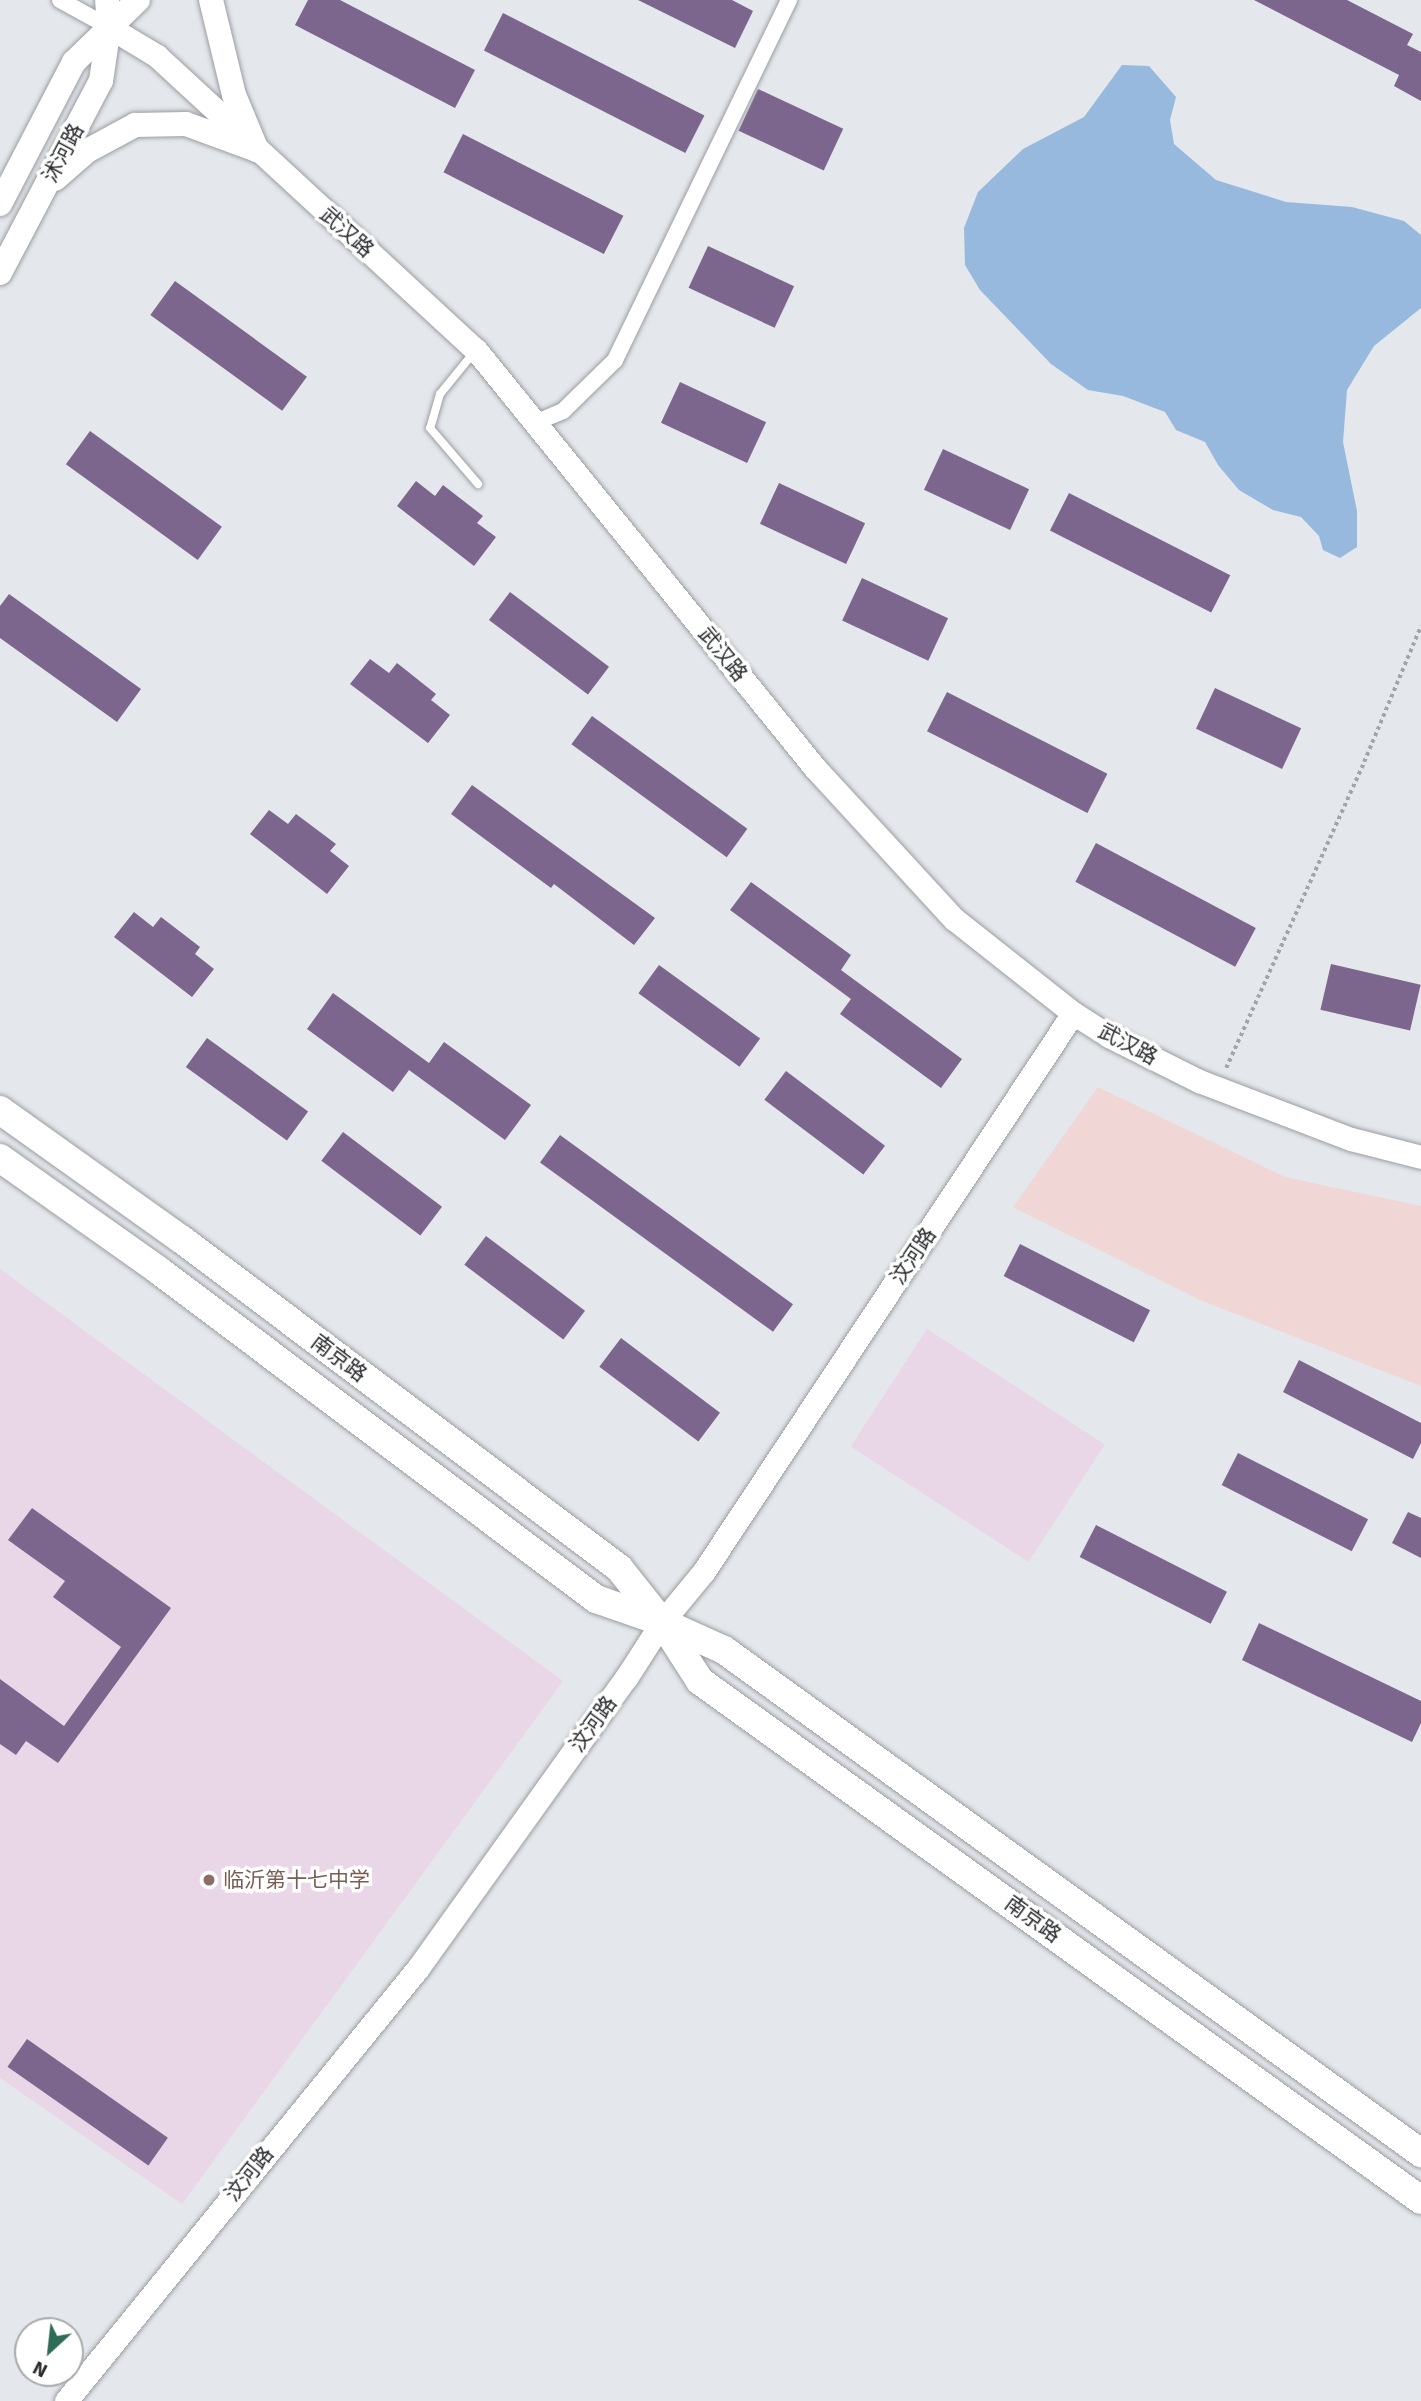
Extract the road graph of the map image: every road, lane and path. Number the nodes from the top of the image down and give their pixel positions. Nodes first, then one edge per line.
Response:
1 (60, 0) edge
2 (107, 0) edge
3 (138, 0) edge
4 (211, 0) edge
5 (789, 0) edge
6 (109, 27) junction
7 (257, 150) junction
8 (43, 190) junction
9 (0, 204) edge
10 (0, 273) edge
11 (476, 350) junction
12 (537, 422) junction
13 (478, 484) dead end
14 (1421, 626) edge
15 (1073, 1013) junction
16 (1226, 1068) dead end
17 (0, 1111) edge
18 (1421, 1157) edge
19 (0, 1158) edge
20 (662, 1622) junction
21 (1421, 2153) edge
22 (1421, 2200) edge
23 (66, 2401) edge

1 - 6 street
2 - 6 main road, 沭河路
3 - 6 main road, 沭河路
4 - 7 main road
5 - 12 street
6 - 7 street, 武汉路
6 - 8 main road, 沭河路
6 - 9 main road, 沭河路
7 - 8 main road
7 - 11 street, 武汉路
8 - 10 main road, 沭河路
11 - 12 street, 武汉路
11 - 13 lane
12 - 15 street, 武汉路
14 - 16 path
15 - 18 street, 武汉路
15 - 20 street, 汶河路
17 - 20 highway, 南京路
19 - 20 highway, 南京路
20 - 21 highway, 南京路
20 - 22 highway, 南京路
20 - 23 street, 汶河路

